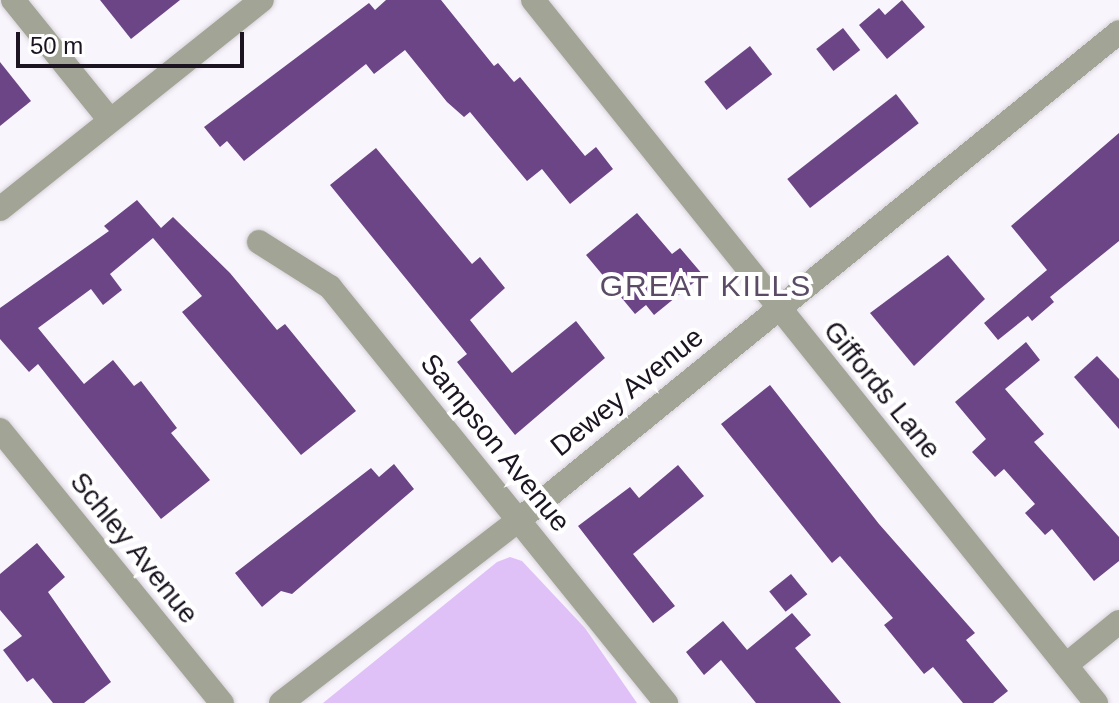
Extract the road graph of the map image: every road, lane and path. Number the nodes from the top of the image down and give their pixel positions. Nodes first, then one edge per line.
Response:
1 (13, 0) edge
2 (262, 0) edge
3 (533, 0) edge
4 (1119, 32) edge
5 (110, 120) junction
6 (0, 209) edge
7 (259, 242) dead end
8 (777, 307) junction
9 (0, 430) edge
10 (519, 520) junction
11 (1119, 622) edge
12 (1066, 665) junction
13 (222, 703) edge
14 (281, 703) edge
15 (666, 703) edge
16 (1096, 703) edge

1 - 5 street
2 - 5 street
3 - 8 street, Giffords Lane
4 - 8 street, Dewey Avenue
5 - 6 street
7 - 10 street, Sampson Avenue
8 - 10 street, Dewey Avenue
8 - 12 street, Giffords Lane
9 - 13 street, Schley Avenue
10 - 14 street, Dewey Avenue
10 - 15 street, Sampson Avenue
11 - 12 street
12 - 16 street, Giffords Lane

